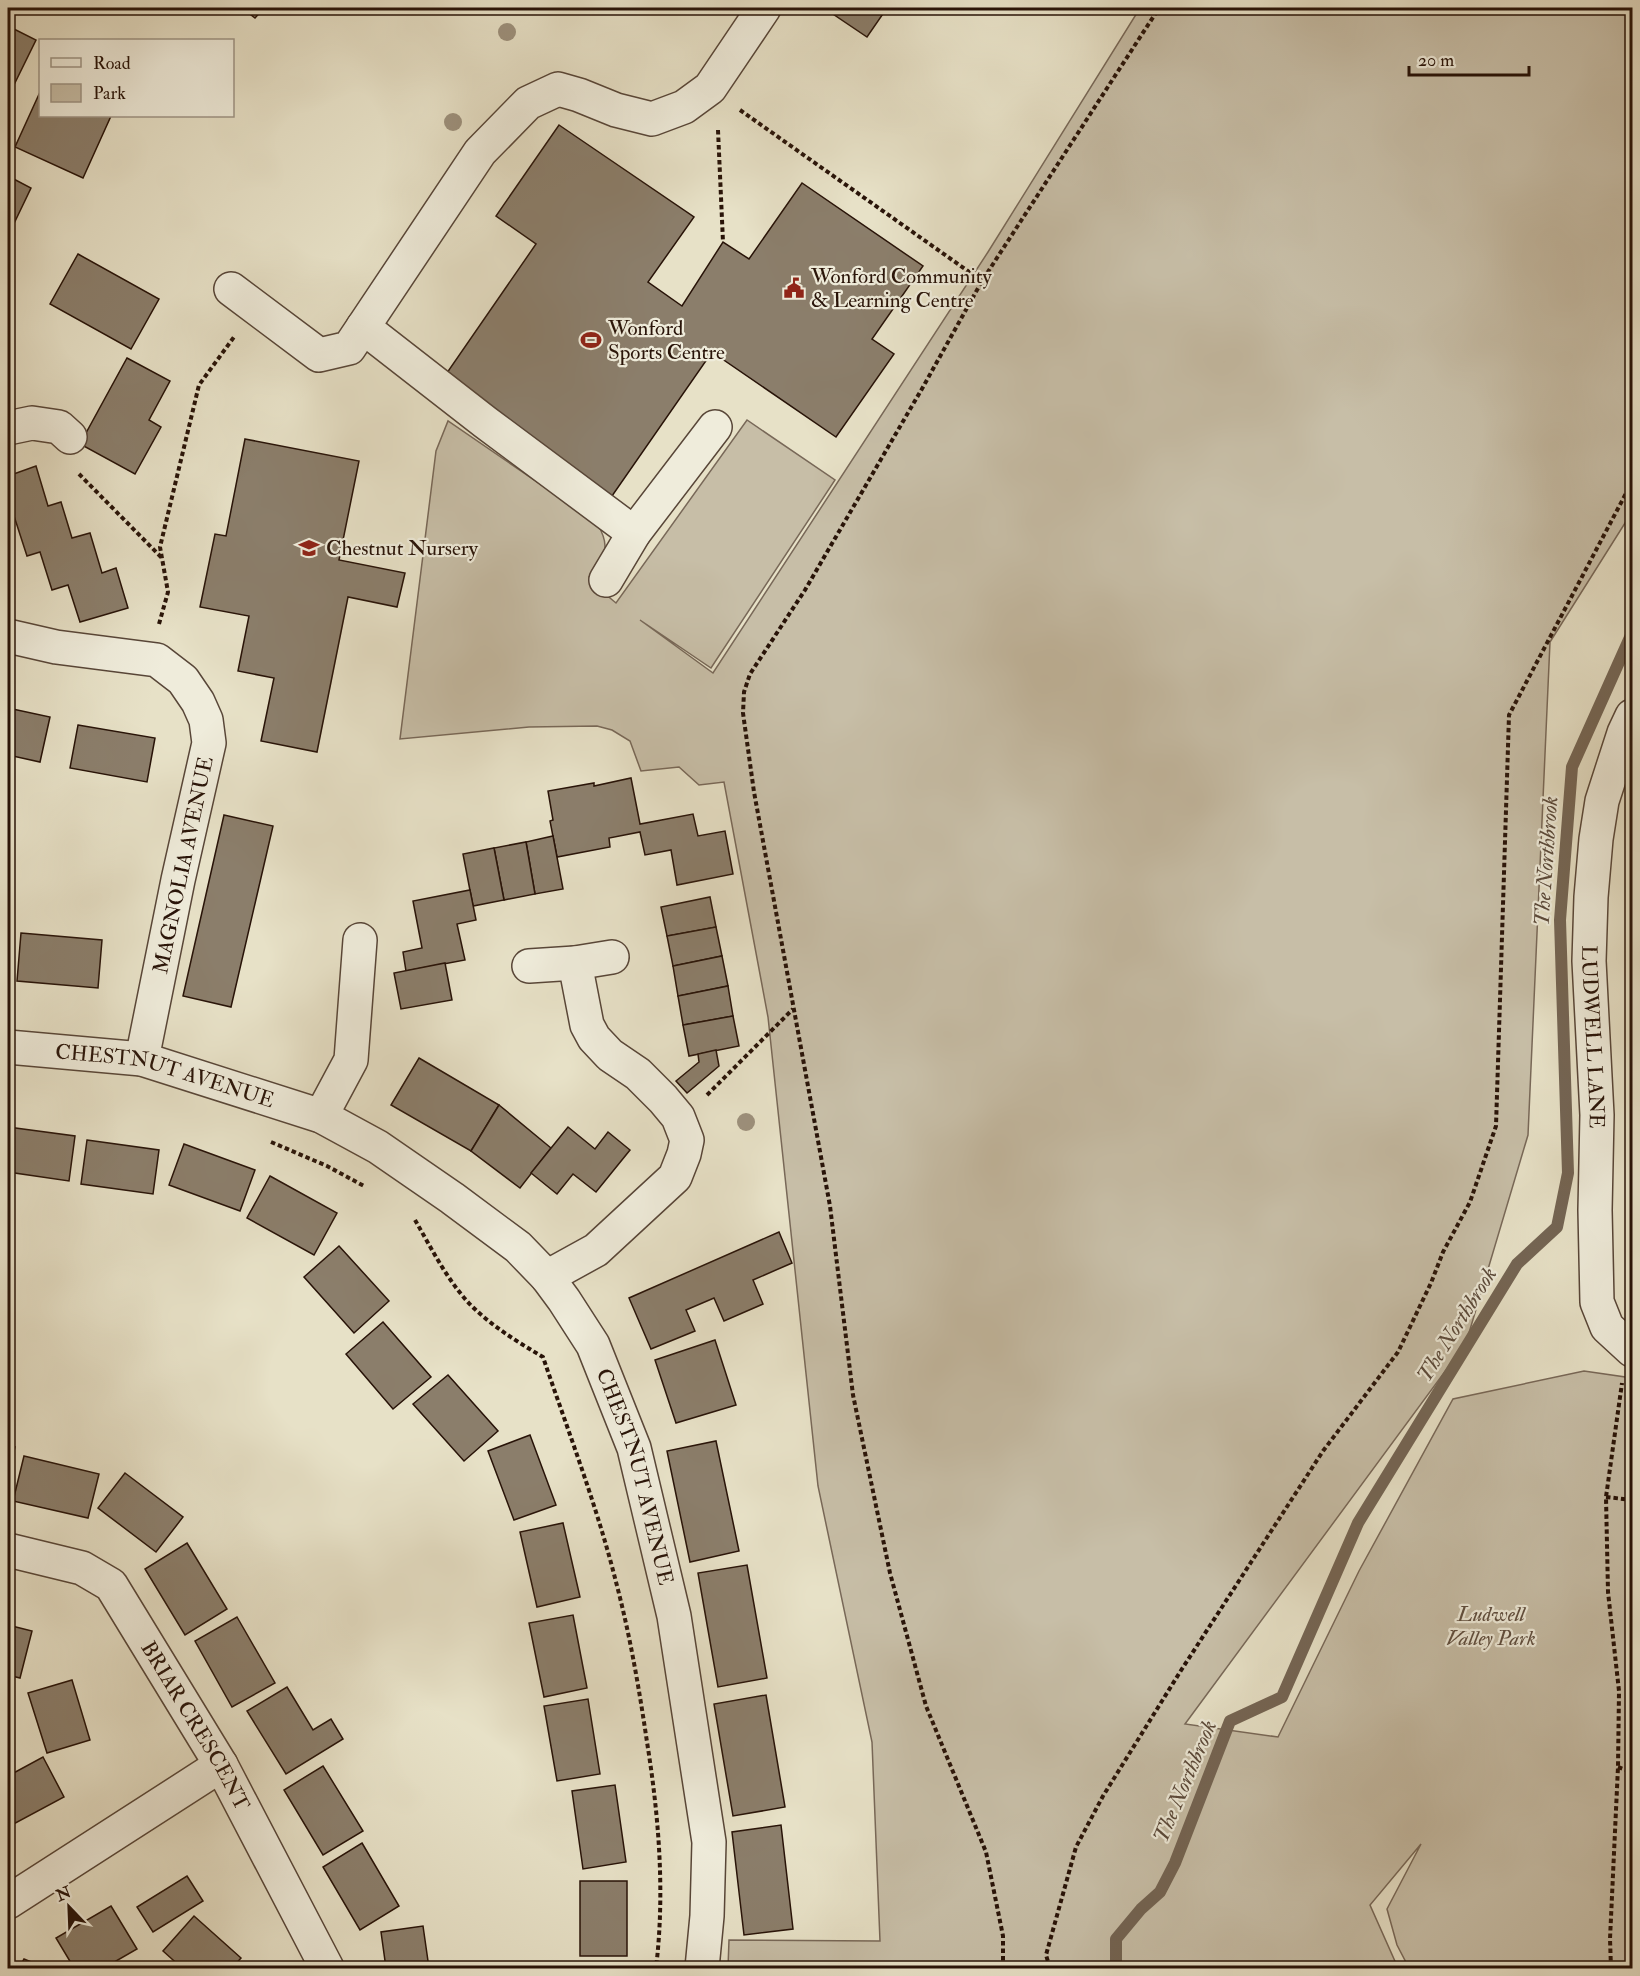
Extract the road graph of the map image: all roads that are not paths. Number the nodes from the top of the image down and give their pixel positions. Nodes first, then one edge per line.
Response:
1 (764, 8) edge
2 (244, 298) road end
3 (363, 327) junction
4 (715, 427) dead end
5 (8, 428) edge
6 (70, 437) dead end
7 (634, 533) junction
8 (606, 580) dead end
9 (8, 636) edge
10 (1632, 716) edge
11 (360, 940) dead end
12 (612, 957) dead end
13 (575, 963) junction
14 (529, 966) dead end
15 (8, 1047) edge
16 (142, 1059) junction
17 (321, 1116) junction
18 (547, 1277) junction
19 (1632, 1350) edge
20 (8, 1550) edge
21 (222, 1765) junction
22 (8, 1902) edge
23 (327, 1968) edge
24 (702, 1968) edge

1 - 3 street
2 - 3 street
3 - 7 street
4 - 7 street
5 - 6 street
7 - 8 street
9 - 16 street, MAGNOLIA AVENUE
10 - 19 street, LUDWELL LANE
11 - 17 street
12 - 13 street
13 - 14 street
13 - 18 street
15 - 16 street, CHESTNUT AVENUE
16 - 17 street, CHESTNUT AVENUE
17 - 18 street, CHESTNUT AVENUE
18 - 24 street, CHESTNUT AVENUE
20 - 21 street, BRIAR CRESCENT
21 - 22 street
21 - 23 street, BRIAR CRESCENT

